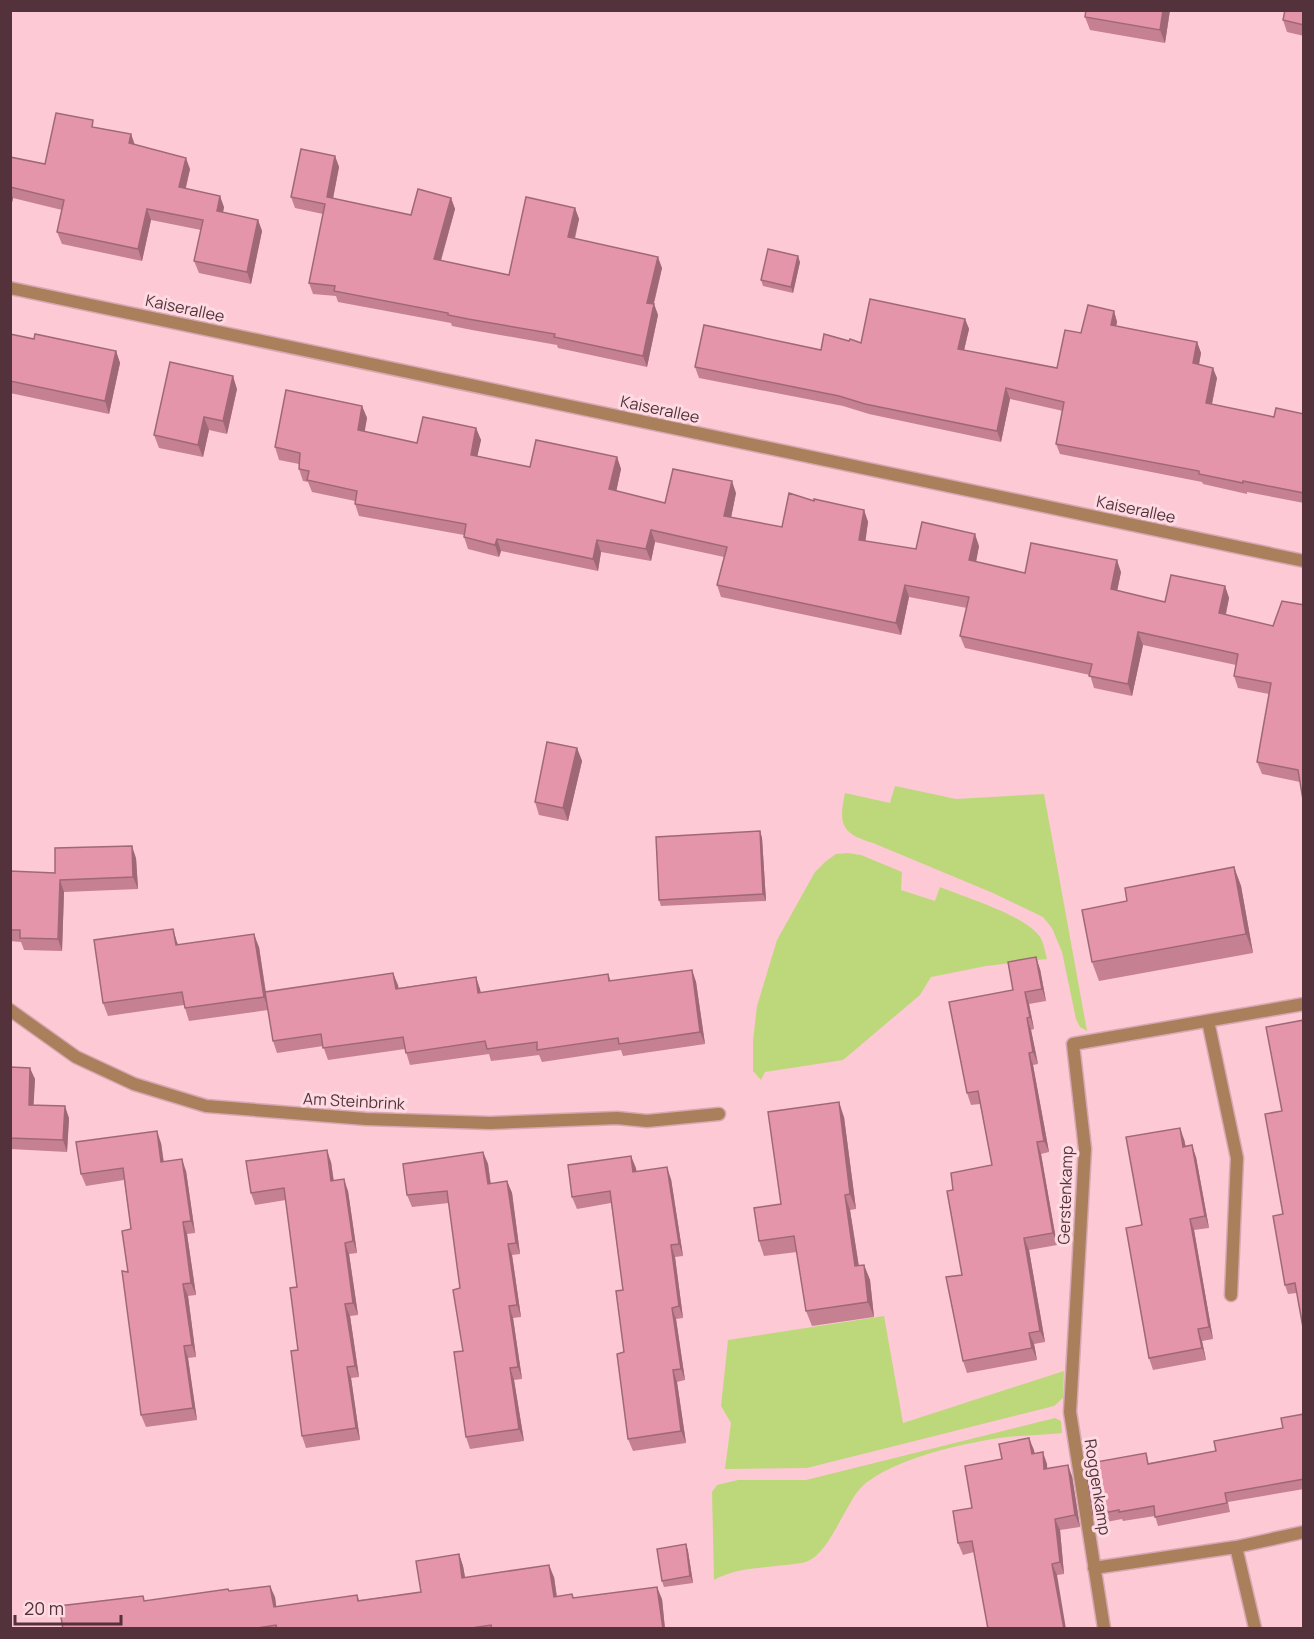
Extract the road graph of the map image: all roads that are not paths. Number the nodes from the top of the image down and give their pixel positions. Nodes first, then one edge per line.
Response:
1 (10, 288) edge
2 (1304, 561) edge
3 (1304, 1004) edge
4 (10, 1010) edge
5 (1208, 1021) junction
6 (719, 1114) dead end
7 (1231, 1295) dead end
8 (1070, 1412) joint
9 (1304, 1532) edge
10 (1236, 1547) junction
11 (1094, 1568) junction
12 (1104, 1629) edge
13 (1255, 1629) edge

1 - 2 street, Kaiserallee
3 - 5 street, Gerstenkamp
4 - 6 street, Am Steinbrink
5 - 7 street
5 - 8 street, Gerstenkamp
8 - 11 street, Roggenkamp
9 - 10 street
10 - 11 street
10 - 13 street
11 - 12 street, Roggenkamp

